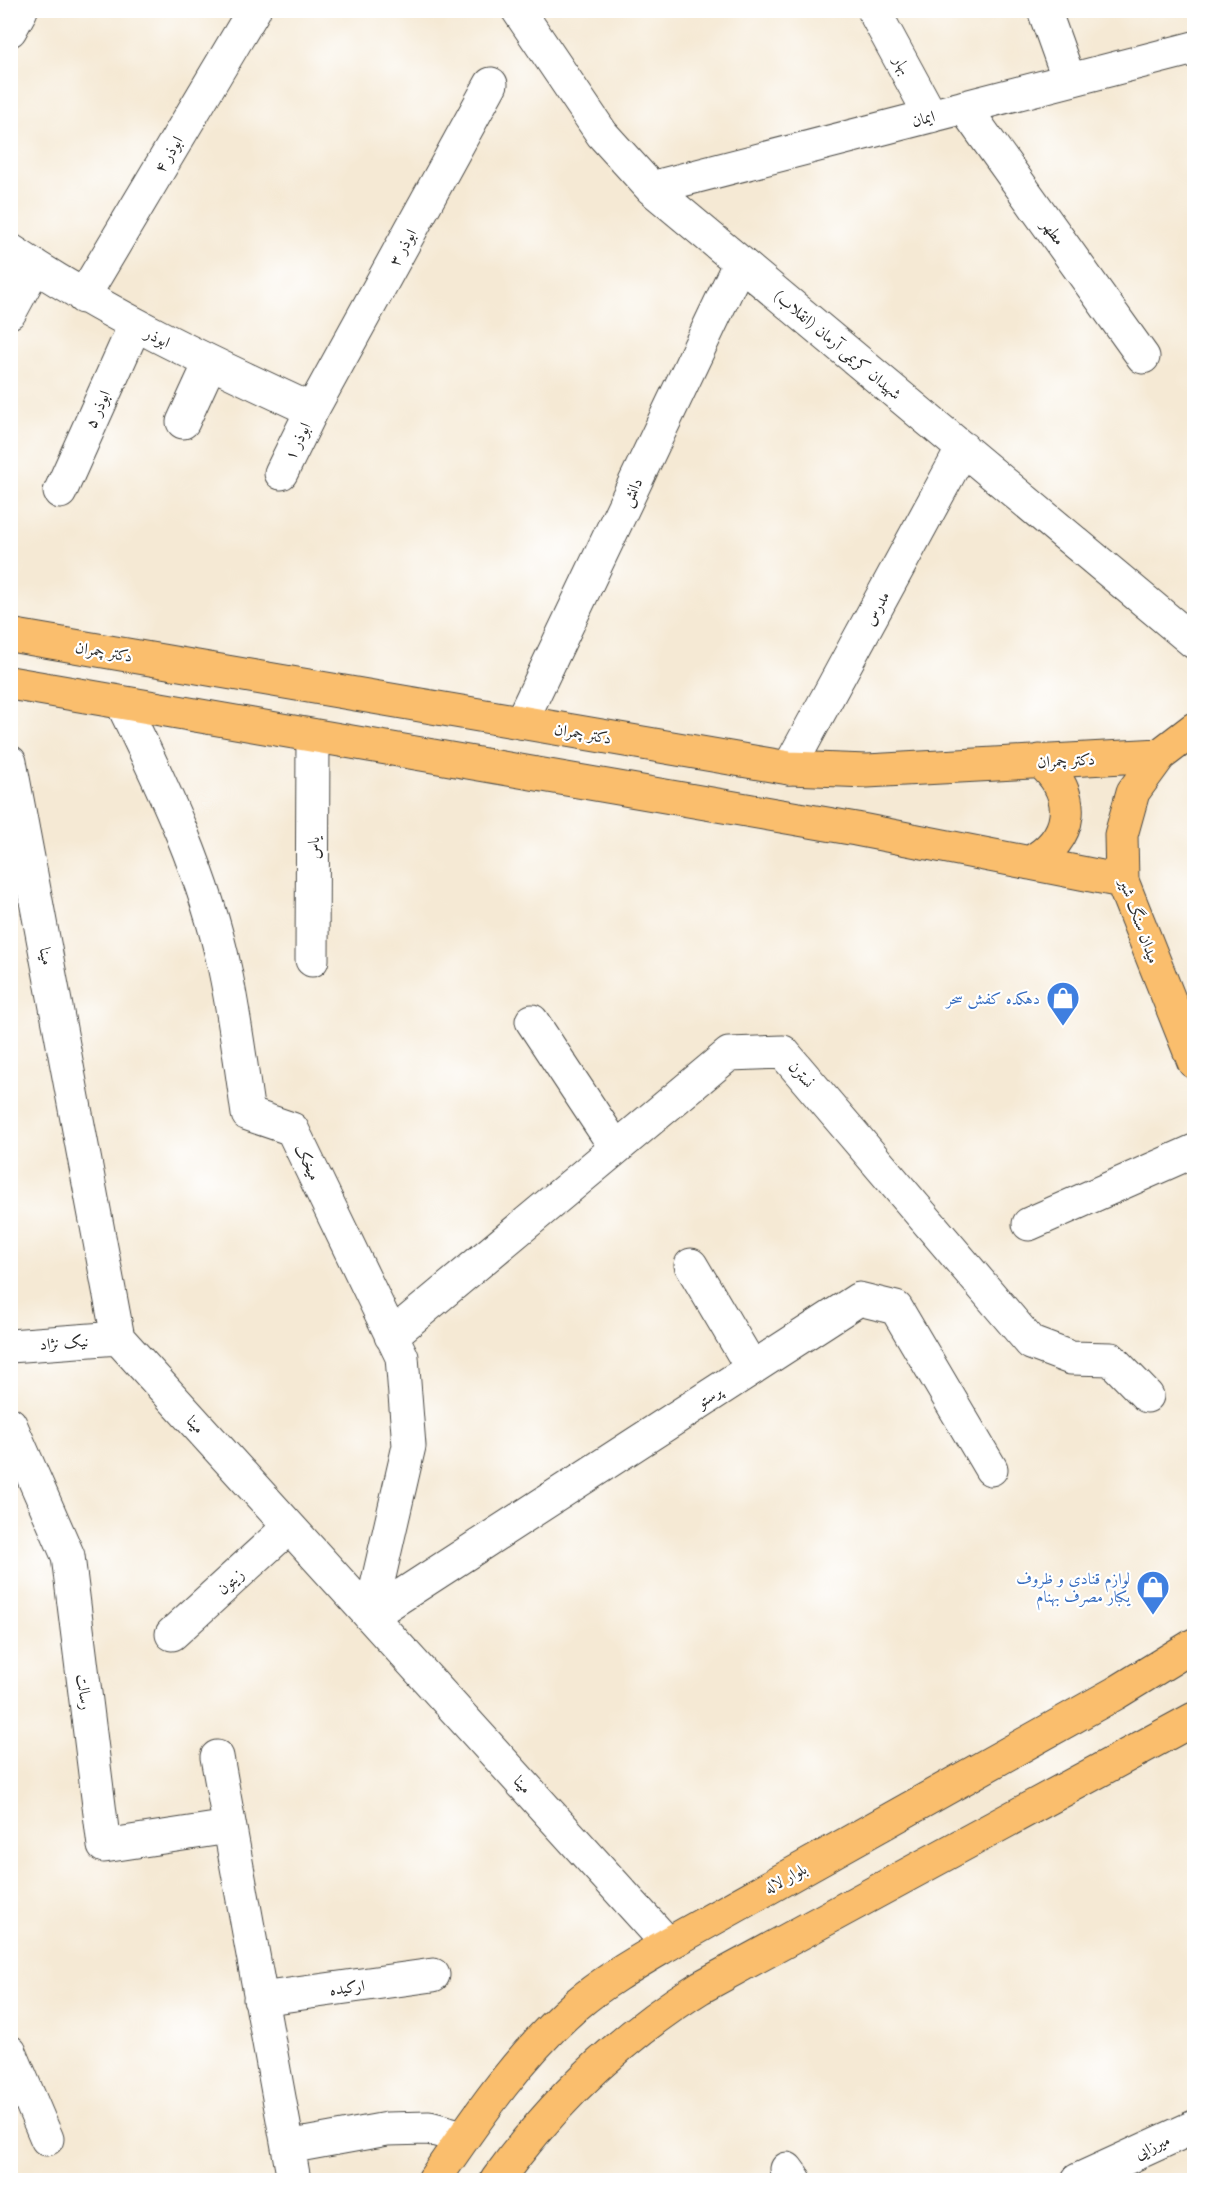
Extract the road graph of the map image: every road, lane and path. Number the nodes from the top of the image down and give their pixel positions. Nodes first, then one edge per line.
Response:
1 (21, 10) edge
2 (254, 10) edge
3 (518, 10) edge
4 (1044, 10) edge
5 (875, 13) dead end
6 (10, 30) edge
7 (1194, 48) edge
8 (1069, 81) junction
9 (491, 84) dead end
10 (964, 107) junction
11 (931, 116) junction
12 (651, 188) junction
13 (23, 258) edge
14 (740, 262) junction
15 (83, 297) junction
16 (10, 312) edge
17 (135, 325) junction
18 (1143, 357) dead end
19 (210, 363) junction
20 (312, 410) junction
21 (183, 422) dead end
22 (963, 448) junction
23 (281, 473) dead end
24 (60, 492) dead end
25 (10, 635) edge
26 (1194, 642) edge
27 (10, 683) edge
28 (122, 702) junction
29 (521, 722) junction
30 (1194, 729) edge
31 (313, 736) junction
32 (1160, 754) junction
33 (1040, 761) junction
34 (10, 762) edge
35 (789, 768) junction
36 (1029, 863) junction
37 (1122, 881) junction
38 (312, 960) dead end
39 (531, 1021) dead end
40 (1194, 1062) edge
41 (616, 1148) junction
42 (1194, 1151) edge
43 (1029, 1224) dead end
44 (691, 1265) dead end
45 (391, 1336) junction
46 (118, 1338) junction
47 (10, 1346) edge
48 (753, 1368) junction
49 (1147, 1396) dead end
50 (10, 1424) edge
51 (991, 1469) dead end
52 (289, 1527) junction
53 (370, 1616) junction
54 (172, 1634) dead end
55 (1194, 1644) edge
56 (1194, 1719) edge
57 (217, 1757) dead end
58 (229, 1827) junction
59 (668, 1944) junction
60 (433, 1975) dead end
61 (260, 1999) junction
62 (10, 2052) edge
63 (1194, 2127) edge
64 (464, 2137) junction
65 (47, 2139) dead end
66 (288, 2147) junction
67 (294, 2181) edge
68 (434, 2181) edge
69 (497, 2181) edge
70 (1078, 2181) edge

1 - 6 street
2 - 15 street, ابوذر ۴
3 - 12 street, شهیدان کریمی آرمان (انقلاب)
4 - 8 street
5 - 11 street, بهار
7 - 8 street, ایمان
8 - 10 street, ایمان
9 - 20 street, ابوذر ۳
10 - 11 street, ایمان
10 - 18 street, مطهر
11 - 12 street, ایمان
12 - 14 street, شهیدان کریمی آرمان (انقلاب)
13 - 15 street, ابوذر
13 - 16 street
14 - 22 street, شهیدان کریمی آرمان (انقلاب)
14 - 29 street, دانش
15 - 17 street, ابوذر
17 - 19 street, ابوذر
17 - 24 street, ابوذر ۵
19 - 20 street, ابوذر
19 - 21 street
20 - 23 street, ابوذر ۱
22 - 26 street, شهیدان کریمی آرمان (انقلاب)
22 - 35 street, مدرس
25 - 29 main road, دکتر چمران
27 - 28 main road
28 - 31 main road
28 - 45 street, میخک
29 - 35 main road, دکتر چمران
30 - 32 main road, میدان سنگ شیر
31 - 36 main road
31 - 38 street, یاس
32 - 33 main road, دکتر چمران
32 - 37 main road, میدان سنگ شیر
33 - 35 main road, دکتر چمران
33 - 36 main road
34 - 46 street, مینا
36 - 37 main road
37 - 40 main road, میدان سنگ شیر
39 - 41 street
41 - 45 street, نسترن
41 - 49 street, نسترن
42 - 43 street
44 - 48 street
45 - 53 street, میخک
46 - 47 street, نیک نژاد
46 - 52 street, مینا
48 - 51 street, پرستو
48 - 53 street, پرستو
50 - 58 street, رسالت
52 - 53 street, مینا
52 - 54 street, زیتون
53 - 59 street, مینا
55 - 59 main road, بلوار لاله
56 - 69 main road
57 - 58 street
58 - 61 street
59 - 64 main road, بلوار لاله
60 - 61 street, ارکیده
61 - 66 street
62 - 65 street
63 - 70 street, میرزایی
64 - 66 street
64 - 68 main road, بلوار لاله
66 - 67 street

